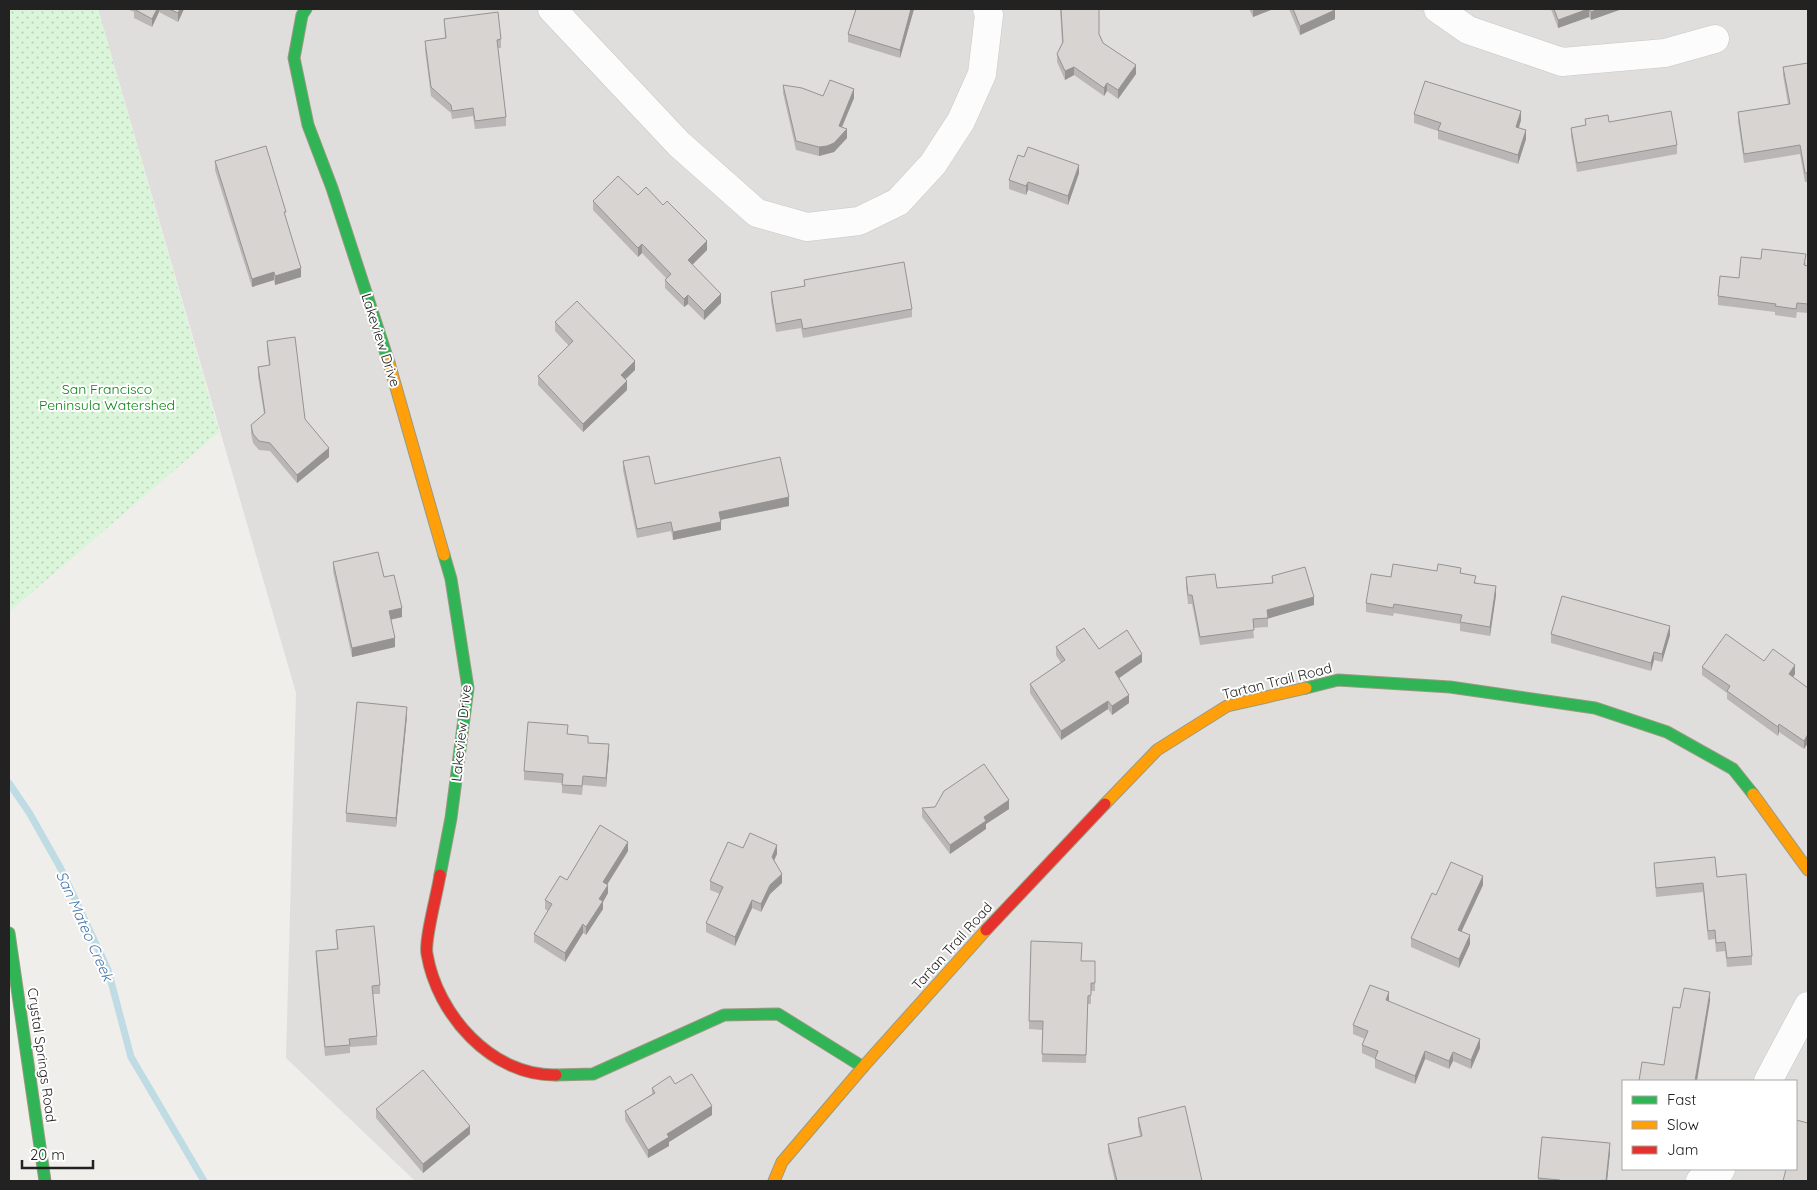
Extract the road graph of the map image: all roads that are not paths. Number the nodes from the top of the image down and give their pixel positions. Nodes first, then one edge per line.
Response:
1 (306, 9) edge
2 (552, 9) edge
3 (987, 9) edge
4 (1438, 9) edge
5 (1715, 39) dead end
6 (1808, 870) edge
7 (9, 933) edge
8 (1808, 1006) edge
9 (863, 1067) junction
10 (1769, 1080) edge
11 (1720, 1170) edge
12 (45, 1181) edge
13 (774, 1181) edge
14 (1700, 1181) edge

1 - 9 street, Lakeview Drive
2 - 3 street
4 - 5 street
6 - 9 street, Tartan Trail Road
7 - 12 street, Crystal Springs Road
8 - 10 street
9 - 13 street, Tartan Trail Road
11 - 14 street

